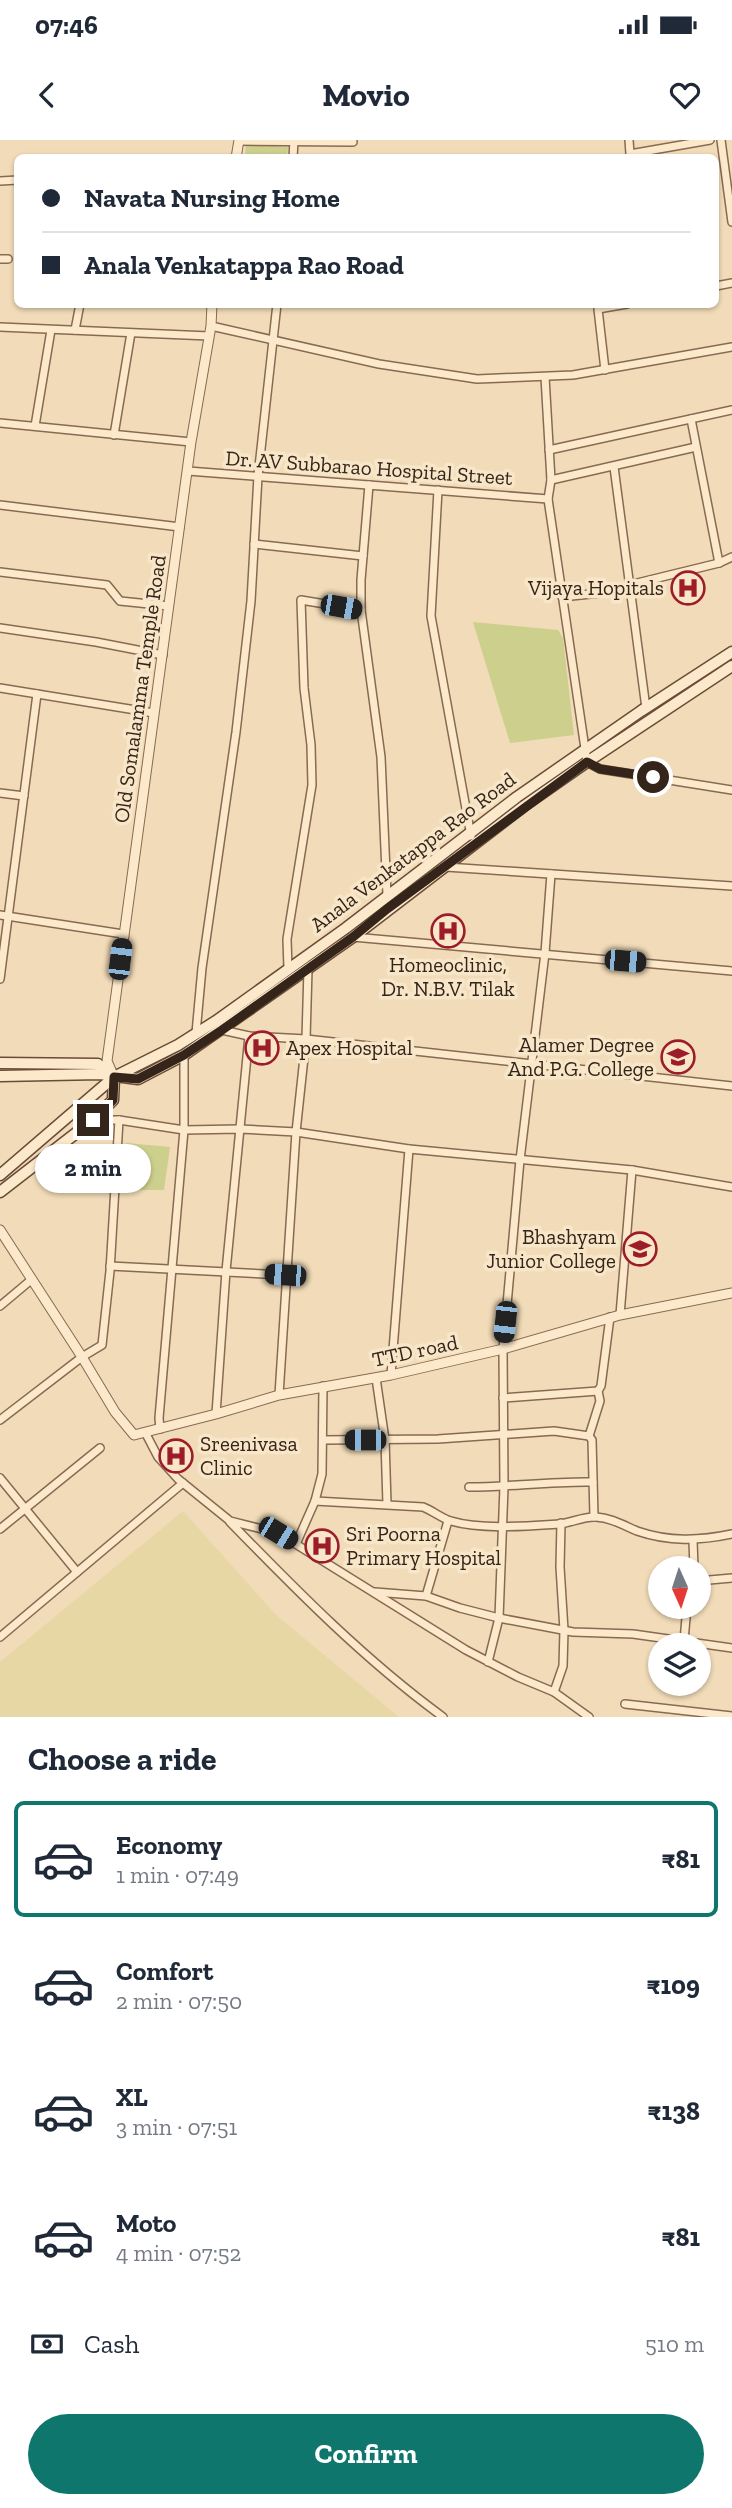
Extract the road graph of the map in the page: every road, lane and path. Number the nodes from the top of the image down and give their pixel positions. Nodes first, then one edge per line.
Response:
1 (239, 140) edge
2 (294, 140) edge
3 (629, 140) edge
4 (710, 140) edge
5 (720, 140) edge
6 (353, 142) dead end
7 (732, 222) edge
8 (79, 308) edge
9 (212, 308) edge
10 (277, 308) edge
11 (604, 308) edge
12 (0, 327) edge
13 (51, 330) junction
14 (75, 330) junction
15 (210, 331) junction
16 (131, 333) junction
17 (273, 340) junction
18 (732, 347) edge
19 (605, 369) junction
20 (545, 377) junction
21 (732, 410) edge
22 (691, 419) junction
23 (0, 423) edge
24 (35, 426) junction
25 (114, 435) junction
26 (191, 442) junction
27 (696, 447) junction
28 (550, 450) junction
29 (614, 467) junction
30 (188, 471) junction
31 (258, 476) junction
32 (551, 480) junction
33 (369, 485) junction
34 (438, 490) junction
35 (548, 499) junction
36 (0, 505) edge
37 (180, 527) junction
38 (254, 544) junction
39 (363, 556) junction
40 (732, 557) edge
41 (719, 563) junction
42 (0, 572) edge
43 (629, 587) junction
44 (562, 597) junction
45 (169, 606) junction
46 (361, 610) junction
47 (0, 628) edge
48 (732, 652) edge
49 (163, 655) junction
50 (732, 666) edge
51 (0, 688) edge
52 (37, 694) junction
53 (646, 708) junction
54 (154, 713) junction
55 (585, 750) junction
56 (587, 762) junction
57 (732, 790) edge
58 (0, 793) edge
59 (24, 796) junction
60 (471, 834) junction
61 (473, 847) junction
62 (446, 867) junction
63 (551, 874) junction
64 (732, 886) edge
65 (387, 895) junction
66 (0, 915) edge
67 (9, 916) junction
68 (349, 933) junction
69 (124, 934) junction
70 (545, 953) junction
71 (308, 969) junction
72 (288, 970) junction
73 (732, 971) edge
74 (0, 979) edge
75 (222, 1030) junction
76 (196, 1033) junction
77 (249, 1036) junction
78 (306, 1040) junction
79 (184, 1055) junction
80 (0, 1063) edge
81 (533, 1063) junction
82 (0, 1076) edge
83 (114, 1077) junction
84 (732, 1086) edge
85 (93, 1120) junction
86 (119, 1120) junction
87 (240, 1129) junction
88 (184, 1130) junction
89 (296, 1132) junction
90 (410, 1149) junction
91 (520, 1160) junction
92 (632, 1170) junction
93 (0, 1175) edge
94 (732, 1187) edge
95 (0, 1192) edge
96 (0, 1230) edge
97 (110, 1266) junction
98 (171, 1269) junction
99 (226, 1271) junction
100 (285, 1275) junction
101 (31, 1280) junction
102 (732, 1293) edge
103 (0, 1306) edge
104 (615, 1316) junction
105 (503, 1349) junction
106 (82, 1357) junction
107 (391, 1374) junction
108 (376, 1378) junction
109 (323, 1386) junction
110 (598, 1391) junction
111 (279, 1395) junction
112 (503, 1398) junction
113 (216, 1414) junction
114 (0, 1420) edge
115 (160, 1429) junction
116 (146, 1434) junction
117 (504, 1434) junction
118 (589, 1436) junction
119 (323, 1440) junction
120 (386, 1440) junction
121 (100, 1448) dead end
122 (0, 1478) edge
123 (593, 1482) junction
124 (183, 1483) junction
125 (469, 1487) dead end
126 (503, 1487) junction
127 (315, 1501) junction
128 (387, 1504) junction
129 (24, 1509) junction
130 (594, 1517) junction
131 (230, 1521) junction
132 (448, 1521) junction
133 (561, 1524) junction
134 (503, 1525) junction
135 (0, 1529) edge
136 (732, 1534) edge
137 (692, 1541) junction
138 (296, 1544) junction
139 (693, 1556) edge
140 (77, 1572) junction
141 (732, 1578) edge
142 (711, 1580) edge
143 (372, 1592) junction
144 (426, 1596) junction
145 (499, 1618) junction
146 (564, 1630) junction
147 (648, 1636) edge
148 (0, 1637) edge
149 (711, 1645) edge
150 (732, 1648) edge
151 (488, 1662) junction
152 (554, 1692) junction
153 (625, 1704) dead end
154 (732, 1716) edge
155 (443, 1717) edge
156 (589, 1717) edge

1 - 2 street
2 - 6 street
3 - 4 street
5 - 7 street
8 - 14 street
9 - 15 street, Old Somalamma Temple Road
10 - 17 street
11 - 19 street
12 - 13 street
13 - 14 street
13 - 24 street
14 - 16 street
15 - 16 street
15 - 17 street
15 - 26 street, Old Somalamma Temple Road
16 - 25 street
17 - 20 street
17 - 31 street
18 - 19 street
19 - 20 street
20 - 28 street
21 - 22 street
22 - 27 street
22 - 28 street
23 - 24 street
24 - 25 street
25 - 26 street
26 - 30 street, Old Somalamma Temple Road
27 - 29 street
27 - 41 street
28 - 32 street
29 - 32 street
29 - 43 street
30 - 31 street, Dr. AV Subbarao Hospital Street
30 - 37 street, Old Somalamma Temple Road
31 - 33 street, Dr. AV Subbarao Hospital Street
31 - 38 street
32 - 35 street
33 - 34 street, Dr. AV Subbarao Hospital Street
33 - 39 street
34 - 35 street, Dr. AV Subbarao Hospital Street
34 - 60 street
35 - 44 street
36 - 37 street
37 - 45 street, Old Somalamma Temple Road
38 - 39 street
38 - 76 street
39 - 46 street
40 - 41 street
41 - 43 street
42 - 45 street
43 - 44 street
43 - 53 street
44 - 55 street
45 - 49 street, Old Somalamma Temple Road
46 - 65 street
46 - 72 street
47 - 49 street
48 - 53 main road, Anala Venkatappa Rao Road
49 - 54 street, Old Somalamma Temple Road
50 - 56 main road, Anala Venkatappa Rao Road
51 - 52 street
52 - 54 street
52 - 59 street
53 - 55 main road, Anala Venkatappa Rao Road
54 - 69 street, Old Somalamma Temple Road
55 - 56 street
55 - 60 main road, Anala Venkatappa Rao Road
56 - 57 street
56 - 61 main road, Anala Venkatappa Rao Road
58 - 59 street
59 - 67 street
60 - 61 street
60 - 65 main road, Anala Venkatappa Rao Road
61 - 62 main road, Anala Venkatappa Rao Road
62 - 63 street
62 - 68 main road, Anala Venkatappa Rao Road
63 - 64 street
63 - 70 street
65 - 68 main road, Anala Venkatappa Rao Road
66 - 67 street
67 - 69 street
67 - 74 street
68 - 70 street
68 - 71 main road, Anala Venkatappa Rao Road
68 - 72 main road, Anala Venkatappa Rao Road
69 - 83 street, Old Somalamma Temple Road
70 - 73 street
70 - 81 street
71 - 75 main road, Anala Venkatappa Rao Road
71 - 78 street
72 - 76 main road, Anala Venkatappa Rao Road
75 - 77 street
75 - 79 main road, Anala Venkatappa Rao Road
76 - 83 main road, Anala Venkatappa Rao Road
77 - 78 street
77 - 87 street
78 - 81 street
78 - 89 street
79 - 83 main road, Anala Venkatappa Rao Road
79 - 88 street
80 - 83 main road
81 - 84 street
81 - 91 street
82 - 83 main road
83 - 85 main road
83 - 93 main road, Anala Venkatappa Rao Road
85 - 86 street
85 - 95 main road
86 - 88 street
86 - 97 street
87 - 88 street
87 - 89 street
87 - 99 street
88 - 98 street
89 - 90 street
89 - 100 street
90 - 91 street
90 - 107 street
91 - 92 street
91 - 105 street
92 - 94 street
92 - 104 street
96 - 101 street
97 - 98 street
97 - 106 street
98 - 99 street
98 - 115 street
99 - 100 street
99 - 113 street
100 - 111 street
101 - 103 street
101 - 106 street
102 - 104 street, TTD road
104 - 105 street, TTD road
104 - 110 street
105 - 107 street, TTD road
105 - 112 street
106 - 114 street
106 - 116 street
107 - 108 street, TTD road
108 - 109 street, TTD road
108 - 120 street
109 - 111 street, TTD road
109 - 119 street
110 - 112 street
110 - 118 street
111 - 113 street, TTD road
112 - 117 street
113 - 115 street, TTD road
115 - 116 street, TTD road
116 - 124 street
117 - 118 street
117 - 120 street
117 - 126 street
118 - 123 street
119 - 120 street
119 - 127 street
120 - 128 street
121 - 129 street
122 - 129 street
123 - 126 street
123 - 130 street
124 - 131 street
124 - 140 street
125 - 126 street
126 - 134 street
127 - 128 street
127 - 138 street
128 - 132 street
129 - 135 street
129 - 140 street
130 - 133 street
130 - 137 street
131 - 138 street
131 - 155 street
132 - 134 street
132 - 144 street
133 - 134 street
133 - 146 street
134 - 145 street
136 - 137 street
137 - 139 street
138 - 143 street
140 - 148 street
141 - 142 street
143 - 144 street
143 - 151 street
144 - 145 street
145 - 146 street
145 - 151 street
146 - 147 street
146 - 152 street
149 - 150 street
151 - 152 street
152 - 156 street
153 - 154 street

